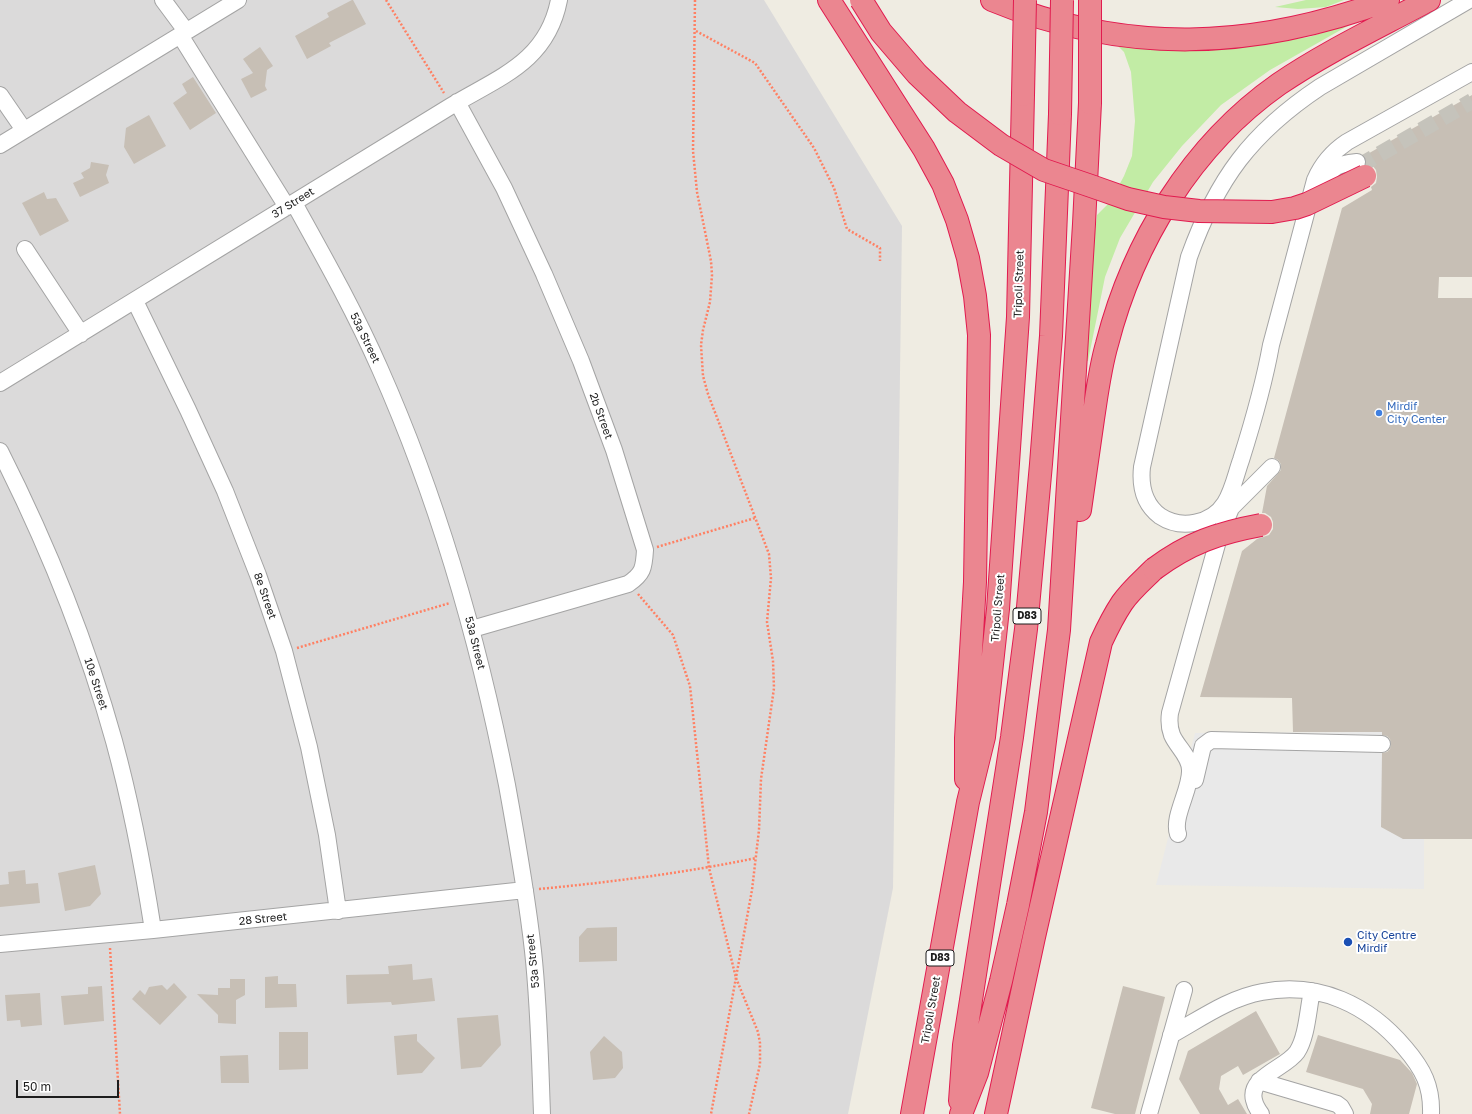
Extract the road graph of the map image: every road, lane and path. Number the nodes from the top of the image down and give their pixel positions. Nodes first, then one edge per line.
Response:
1 (163, 0) edge
2 (238, 0) edge
3 (386, 0) edge
4 (559, 0) edge
5 (695, 0) edge
6 (829, 0) edge
7 (861, 0) edge
8 (992, 0) edge
9 (1024, 0) edge
10 (1062, 0) edge
11 (1090, 0) edge
12 (1388, 0) edge
13 (1429, 0) edge
14 (1469, 0) edge
15 (696, 31) junction
16 (183, 33) junction
17 (1472, 72) edge
18 (0, 95) edge
19 (454, 104) junction
20 (24, 130) junction
21 (0, 145) edge
22 (1363, 172) joint
23 (291, 205) junction
24 (25, 250) dead end
25 (880, 261) dead end
26 (135, 300) junction
27 (81, 334) junction
28 (1268, 368) junction
29 (0, 383) edge
30 (1251, 427) junction
31 (0, 452) edge
32 (1272, 467) dead end
33 (1232, 507) junction
34 (755, 518) junction
35 (1261, 524) dead end
36 (645, 550) junction
37 (628, 584) junction
38 (464, 599) junction
39 (472, 629) junction
40 (1059, 630) junction
41 (284, 651) junction
42 (1382, 744) dead end
43 (968, 802) junction
44 (1189, 805) dead end
45 (1178, 834) dead end
46 (756, 858) junction
47 (709, 868) junction
48 (525, 890) junction
49 (338, 911) junction
50 (154, 930) junction
51 (110, 934) junction
52 (0, 944) edge
53 (736, 978) junction
54 (1184, 990) dead end
55 (1312, 991) junction
56 (1171, 1035) junction
57 (1259, 1081) junction
58 (120, 1114) edge
59 (542, 1114) edge
60 (711, 1114) edge
61 (749, 1114) edge
62 (912, 1114) edge
63 (960, 1114) edge
64 (996, 1114) edge
65 (1149, 1114) edge
66 (1261, 1114) edge
67 (1345, 1114) edge
68 (1431, 1114) edge

1 - 16 street, 53a Street
2 - 16 street
3 - 19 path
4 - 19 street, 37 Street
5 - 15 path
6 - 43 highway
7 - 22 highway, bridge
8 - 12 highway
9 - 43 highway, Tripoli Street / D83, bridge
10 - 63 highway, D83, bridge
11 - 40 highway, bridge
13 - 40 highway
14 - 30 street
15 - 25 path
15 - 34 path
16 - 20 street
16 - 23 street, 53a Street
17 - 28 street
18 - 20 street
19 - 23 street, 37 Street
19 - 36 street, 2b Street
20 - 21 street
22 - 28 street
23 - 26 street, 37 Street
23 - 38 street, 53a Street
24 - 27 street
26 - 27 street, 37 Street
26 - 41 street, 8e Street
27 - 29 street, 37 Street
28 - 30 street
30 - 33 street
31 - 50 street, 10e Street
32 - 33 street
33 - 45 street
34 - 36 path
34 - 46 path
35 - 64 highway, bridge
36 - 37 street, 2b Street
37 - 39 street, 2b Street
37 - 47 path
38 - 39 street, 53a Street
38 - 41 path
39 - 48 street, 53a Street
40 - 63 highway
41 - 49 street, 8e Street
42 - 44 street
43 - 62 highway, Tripoli Street / D83
46 - 47 path
46 - 53 path
47 - 48 path
47 - 53 path
48 - 49 street, 28 Street
48 - 59 street, 53a Street
49 - 50 street, 28 Street
50 - 51 street, 28 Street
51 - 52 street, 28 Street
51 - 58 path
53 - 60 path
53 - 61 path
54 - 56 street
55 - 56 street
55 - 57 street
55 - 68 street
56 - 65 street
57 - 66 street
57 - 67 street

